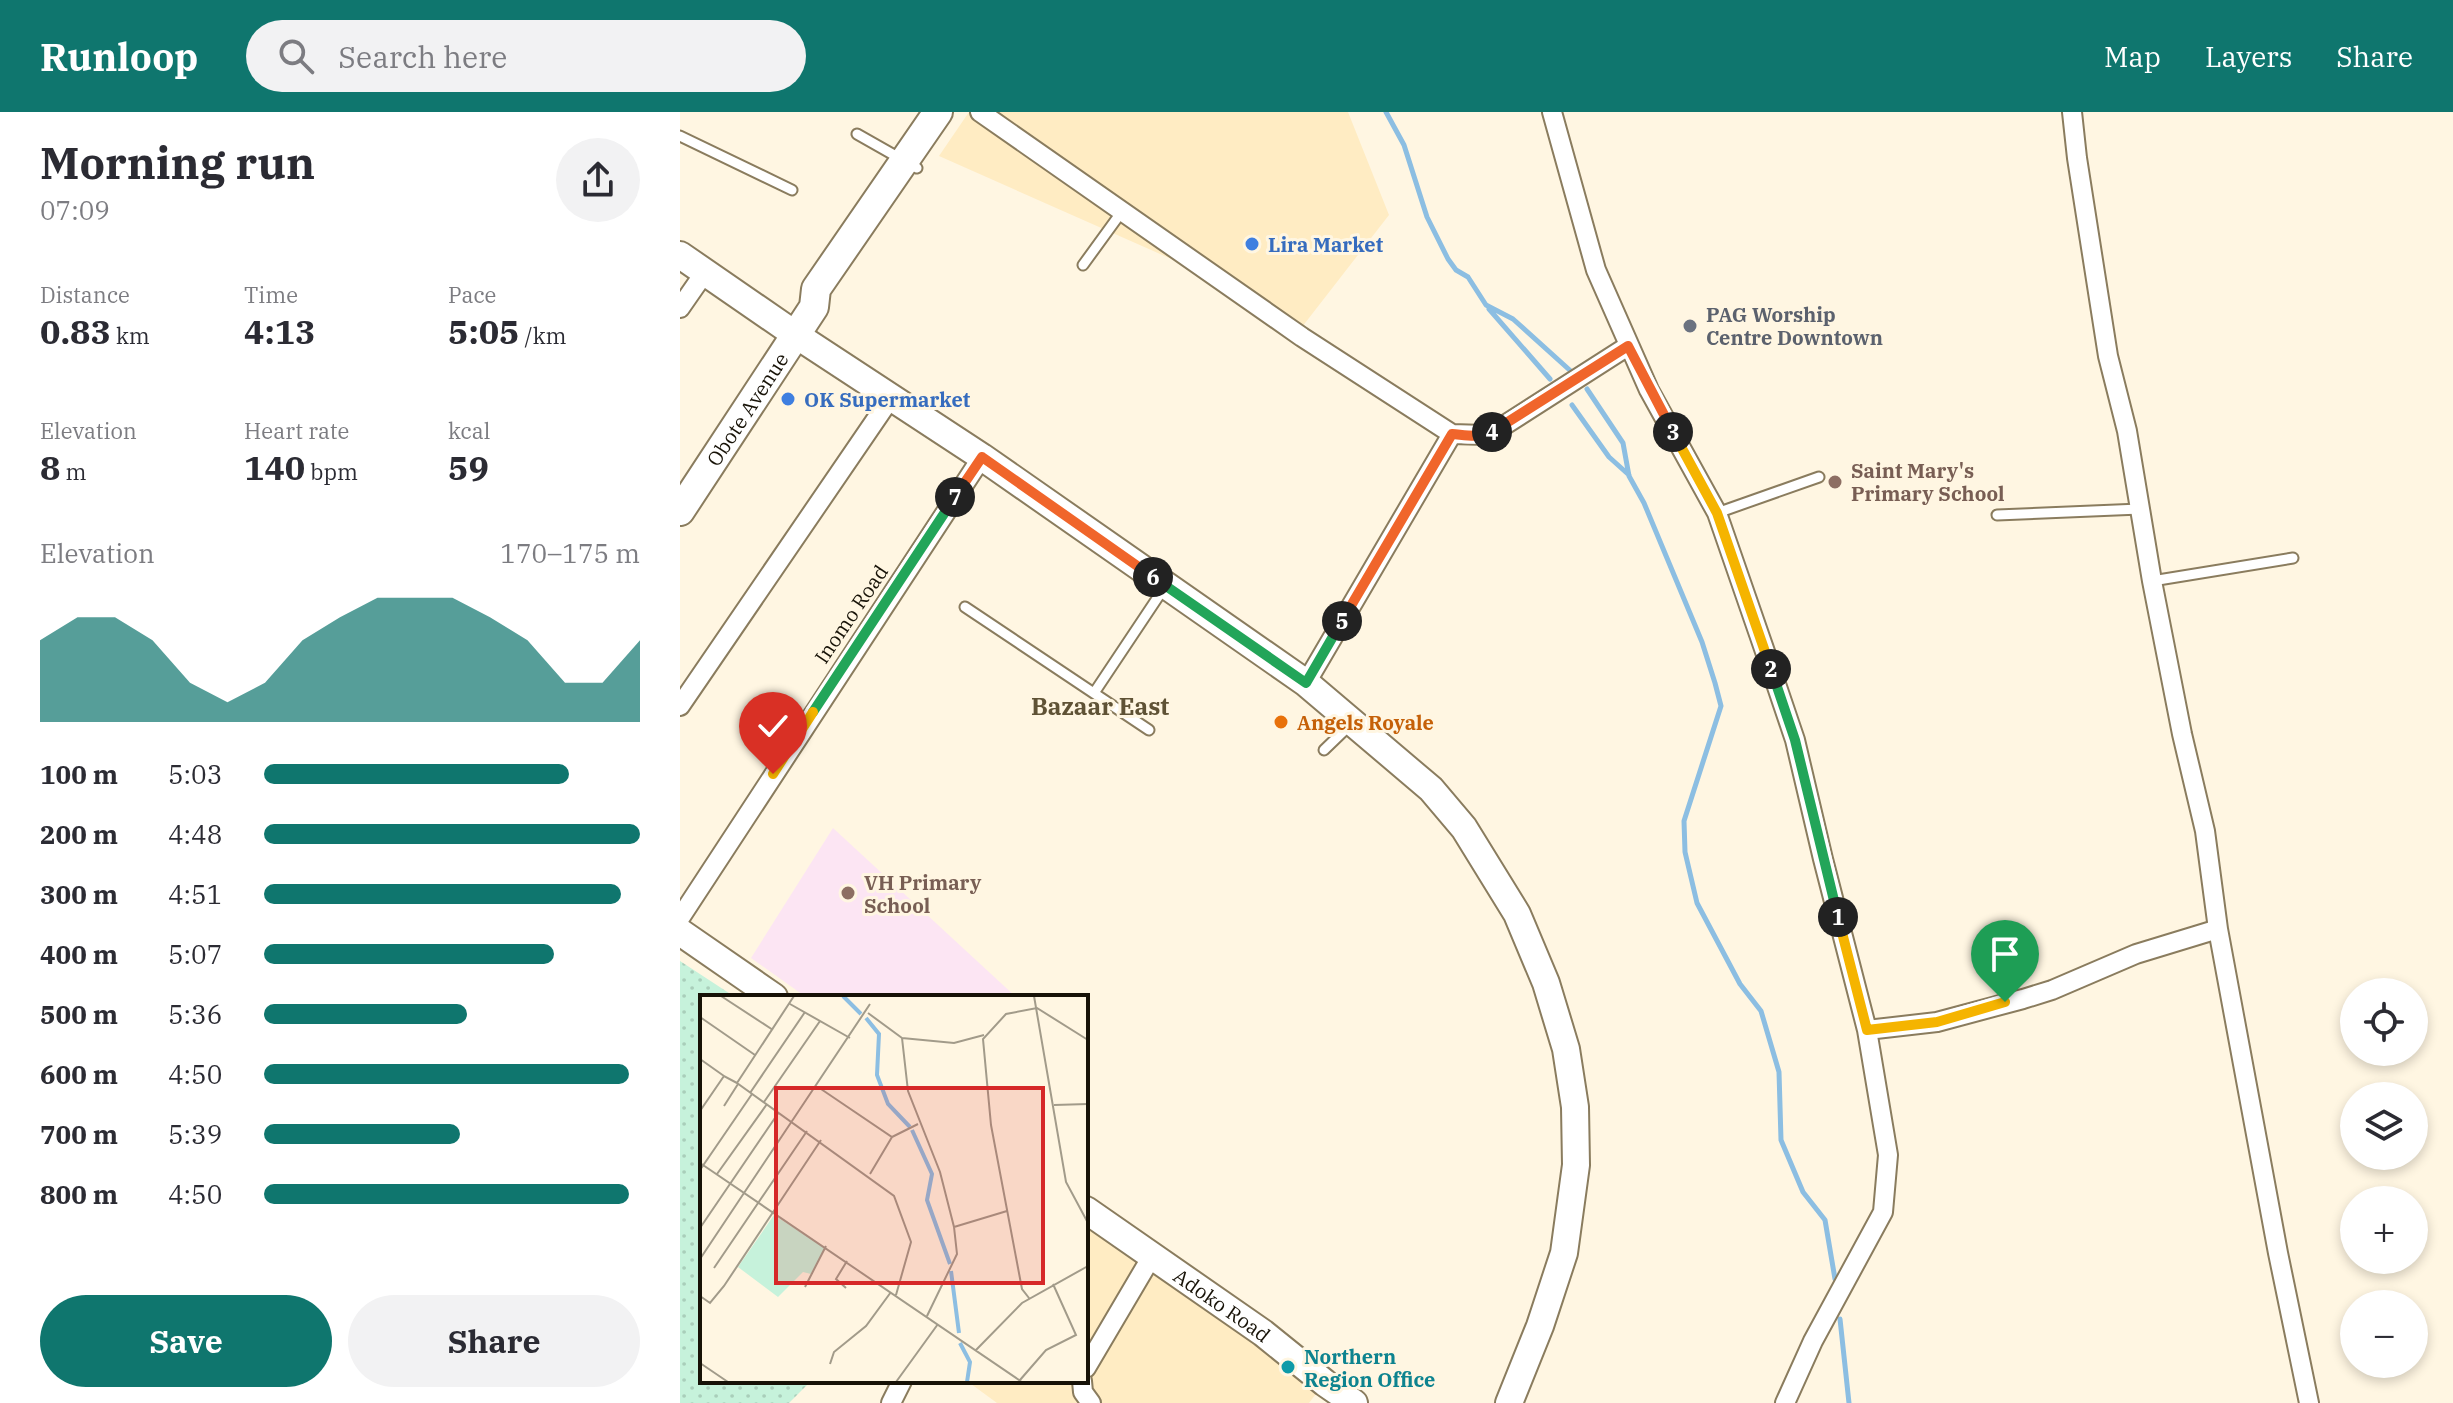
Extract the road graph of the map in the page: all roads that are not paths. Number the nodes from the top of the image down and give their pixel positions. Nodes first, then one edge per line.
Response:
1 (938, 112) edge
2 (956, 112) edge
3 (980, 112) edge
4 (1552, 112) edge
5 (2072, 112) edge
6 (857, 134) dead end
7 (680, 136) edge
8 (911, 165) junction
9 (792, 190) dead end
10 (1123, 210) junction
11 (680, 255) edge
12 (1083, 265) dead end
13 (705, 272) junction
14 (680, 308) edge
15 (796, 335) junction
16 (1628, 346) junction
17 (892, 396) junction
18 (1452, 434) junction
19 (982, 457) junction
20 (1819, 477) dead end
21 (2140, 509) junction
22 (680, 511) edge
23 (1717, 513) junction
24 (1997, 515) dead end
25 (2293, 558) dead end
26 (2152, 581) junction
27 (1166, 585) junction
28 (965, 607) dead end
29 (1306, 683) junction
30 (1094, 693) junction
31 (680, 706) edge
32 (1353, 722) junction
33 (1149, 730) dead end
34 (1324, 750) dead end
35 (680, 918) edge
36 (2218, 929) junction
37 (680, 932) edge
38 (771, 995) edge
39 (1867, 1030) junction
40 (1088, 1211) edge
41 (1152, 1256) junction
42 (1088, 1365) edge
43 (901, 1383) edge
44 (1082, 1383) edge
45 (891, 1403) edge
46 (1091, 1403) edge
47 (1354, 1403) edge
48 (1509, 1403) edge
49 (1785, 1403) edge
50 (2309, 1403) edge

1 - 8 main road, Obote Avenue
2 - 8 main road, Obote Avenue
3 - 10 street
4 - 16 street
5 - 21 street
6 - 8 lane
7 - 9 lane
8 - 15 main road, Obote Avenue
10 - 12 lane
10 - 18 street
11 - 13 street
13 - 14 street
13 - 15 street
15 - 17 street
15 - 22 main road, Obote Avenue
16 - 18 street
16 - 23 street
17 - 19 street
17 - 31 street
18 - 29 street
19 - 27 street
19 - 35 street, Inomo Road
20 - 23 lane
21 - 24 lane
21 - 26 street
23 - 39 street
25 - 26 lane
26 - 36 street
27 - 29 street
27 - 30 lane
28 - 30 lane
29 - 32 street
30 - 33 lane
32 - 34 lane
32 - 48 street
36 - 39 street
36 - 50 street
37 - 38 street
39 - 49 street
40 - 41 street, Adoko Road
41 - 42 street
41 - 47 street, Adoko Road
43 - 45 street
44 - 46 street

